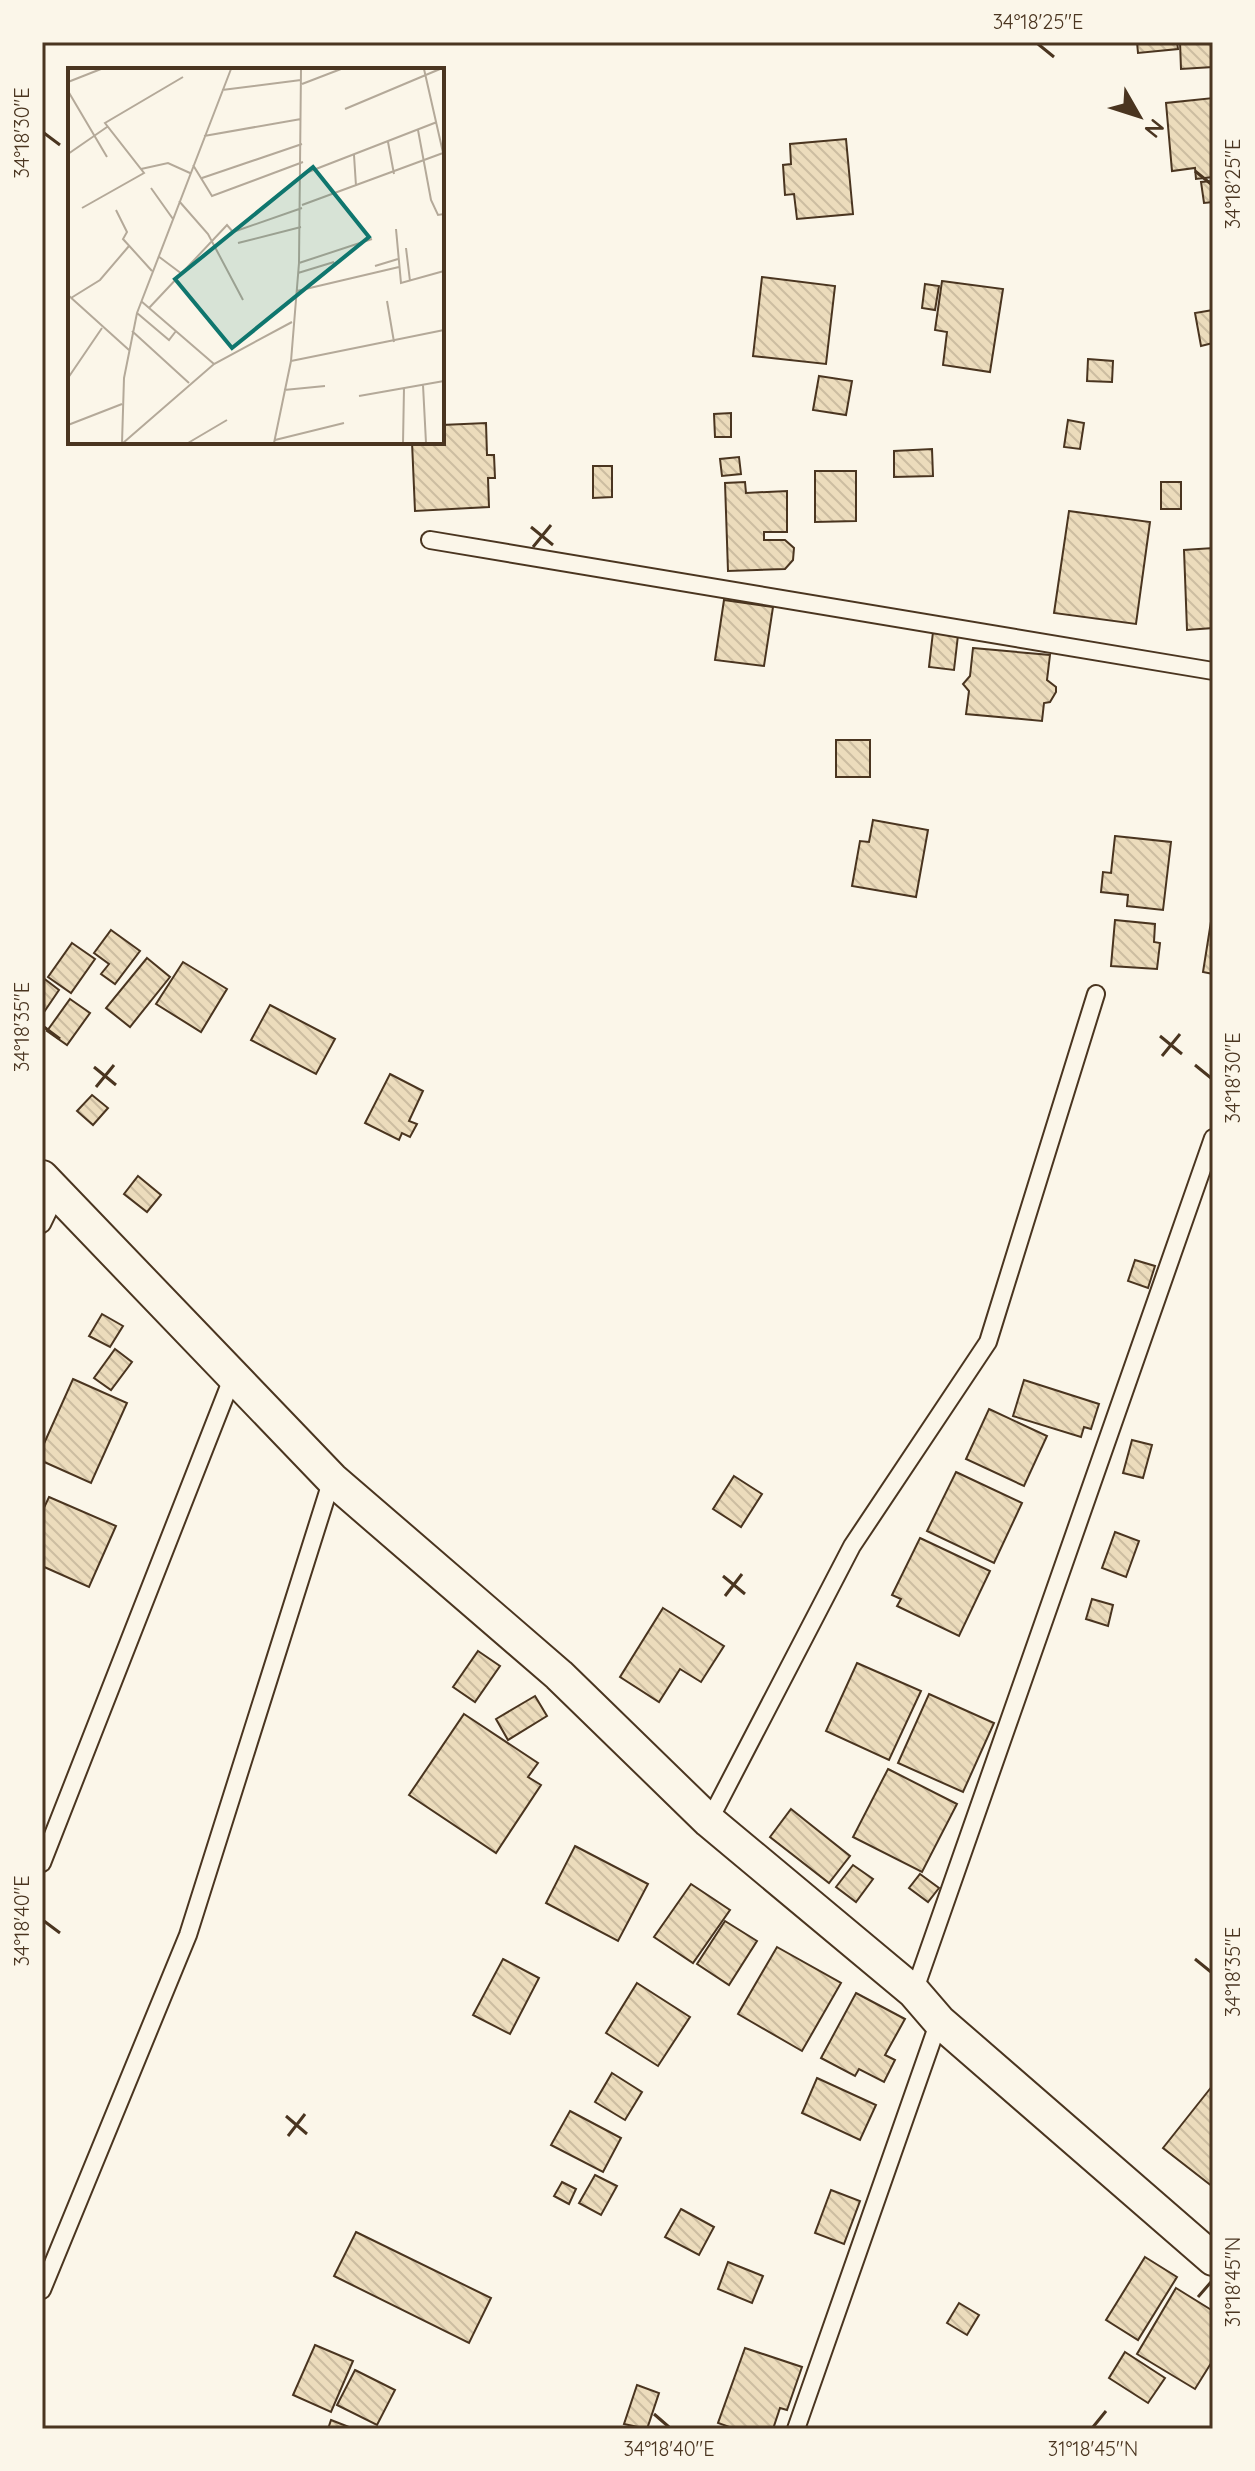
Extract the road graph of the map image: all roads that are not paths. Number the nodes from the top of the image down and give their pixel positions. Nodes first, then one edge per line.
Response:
1 (430, 540) dead end
2 (1213, 671) edge
3 (1096, 994) dead end
4 (1213, 1138) edge
5 (50, 1185) edge
6 (42, 1224) edge
7 (233, 1376) junction
8 (332, 1479) junction
9 (709, 1821) junction
10 (42, 1863) edge
11 (914, 1992) junction
12 (939, 2021) junction
13 (1213, 2259) edge
14 (42, 2290) edge
15 (796, 2429) edge

1 - 2 lane
3 - 9 lane
4 - 11 lane
5 - 6 lane
5 - 7 street
7 - 8 street
7 - 10 lane
8 - 9 street
8 - 14 lane
9 - 11 street
11 - 12 street
12 - 13 street
12 - 15 lane

